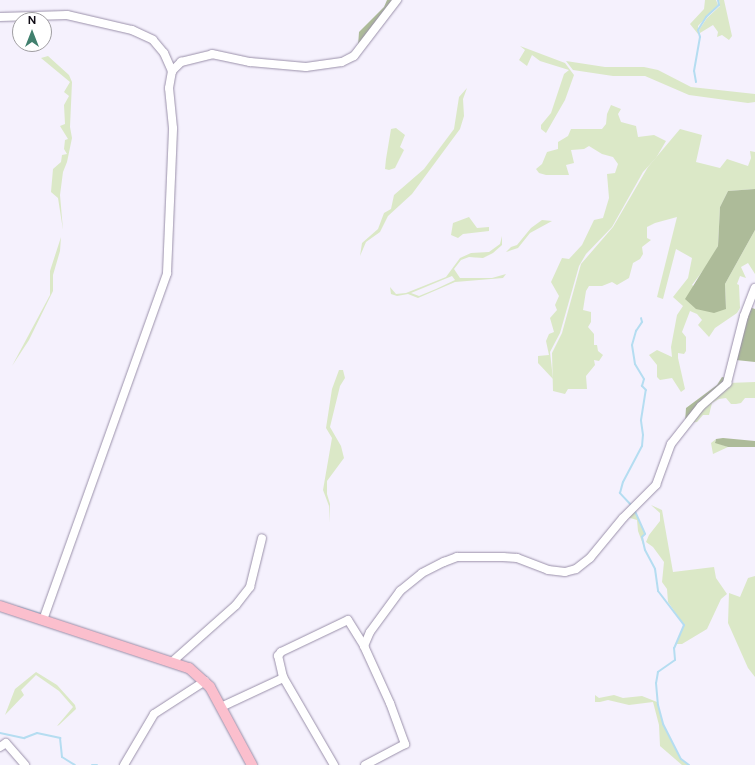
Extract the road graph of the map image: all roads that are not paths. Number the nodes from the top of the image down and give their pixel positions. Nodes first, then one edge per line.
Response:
1 (397, 0) edge
2 (0, 17) edge
3 (172, 71) junction
4 (755, 288) edge
5 (262, 538) dead end
6 (0, 606) edge
7 (43, 620) junction
8 (364, 646) junction
9 (173, 661) junction
10 (283, 677) junction
11 (205, 681) junction
12 (221, 707) junction
13 (0, 747) edge
14 (25, 765) edge
15 (124, 765) edge
16 (252, 765) edge
17 (334, 765) edge
18 (365, 765) edge

1 - 3 street
2 - 3 street
3 - 7 street
4 - 8 street
5 - 9 street
6 - 7 main road
7 - 9 main road
8 - 10 street
8 - 18 street
9 - 11 main road
10 - 12 street
10 - 17 street
11 - 12 main road
11 - 15 street
12 - 16 main road
13 - 14 street

